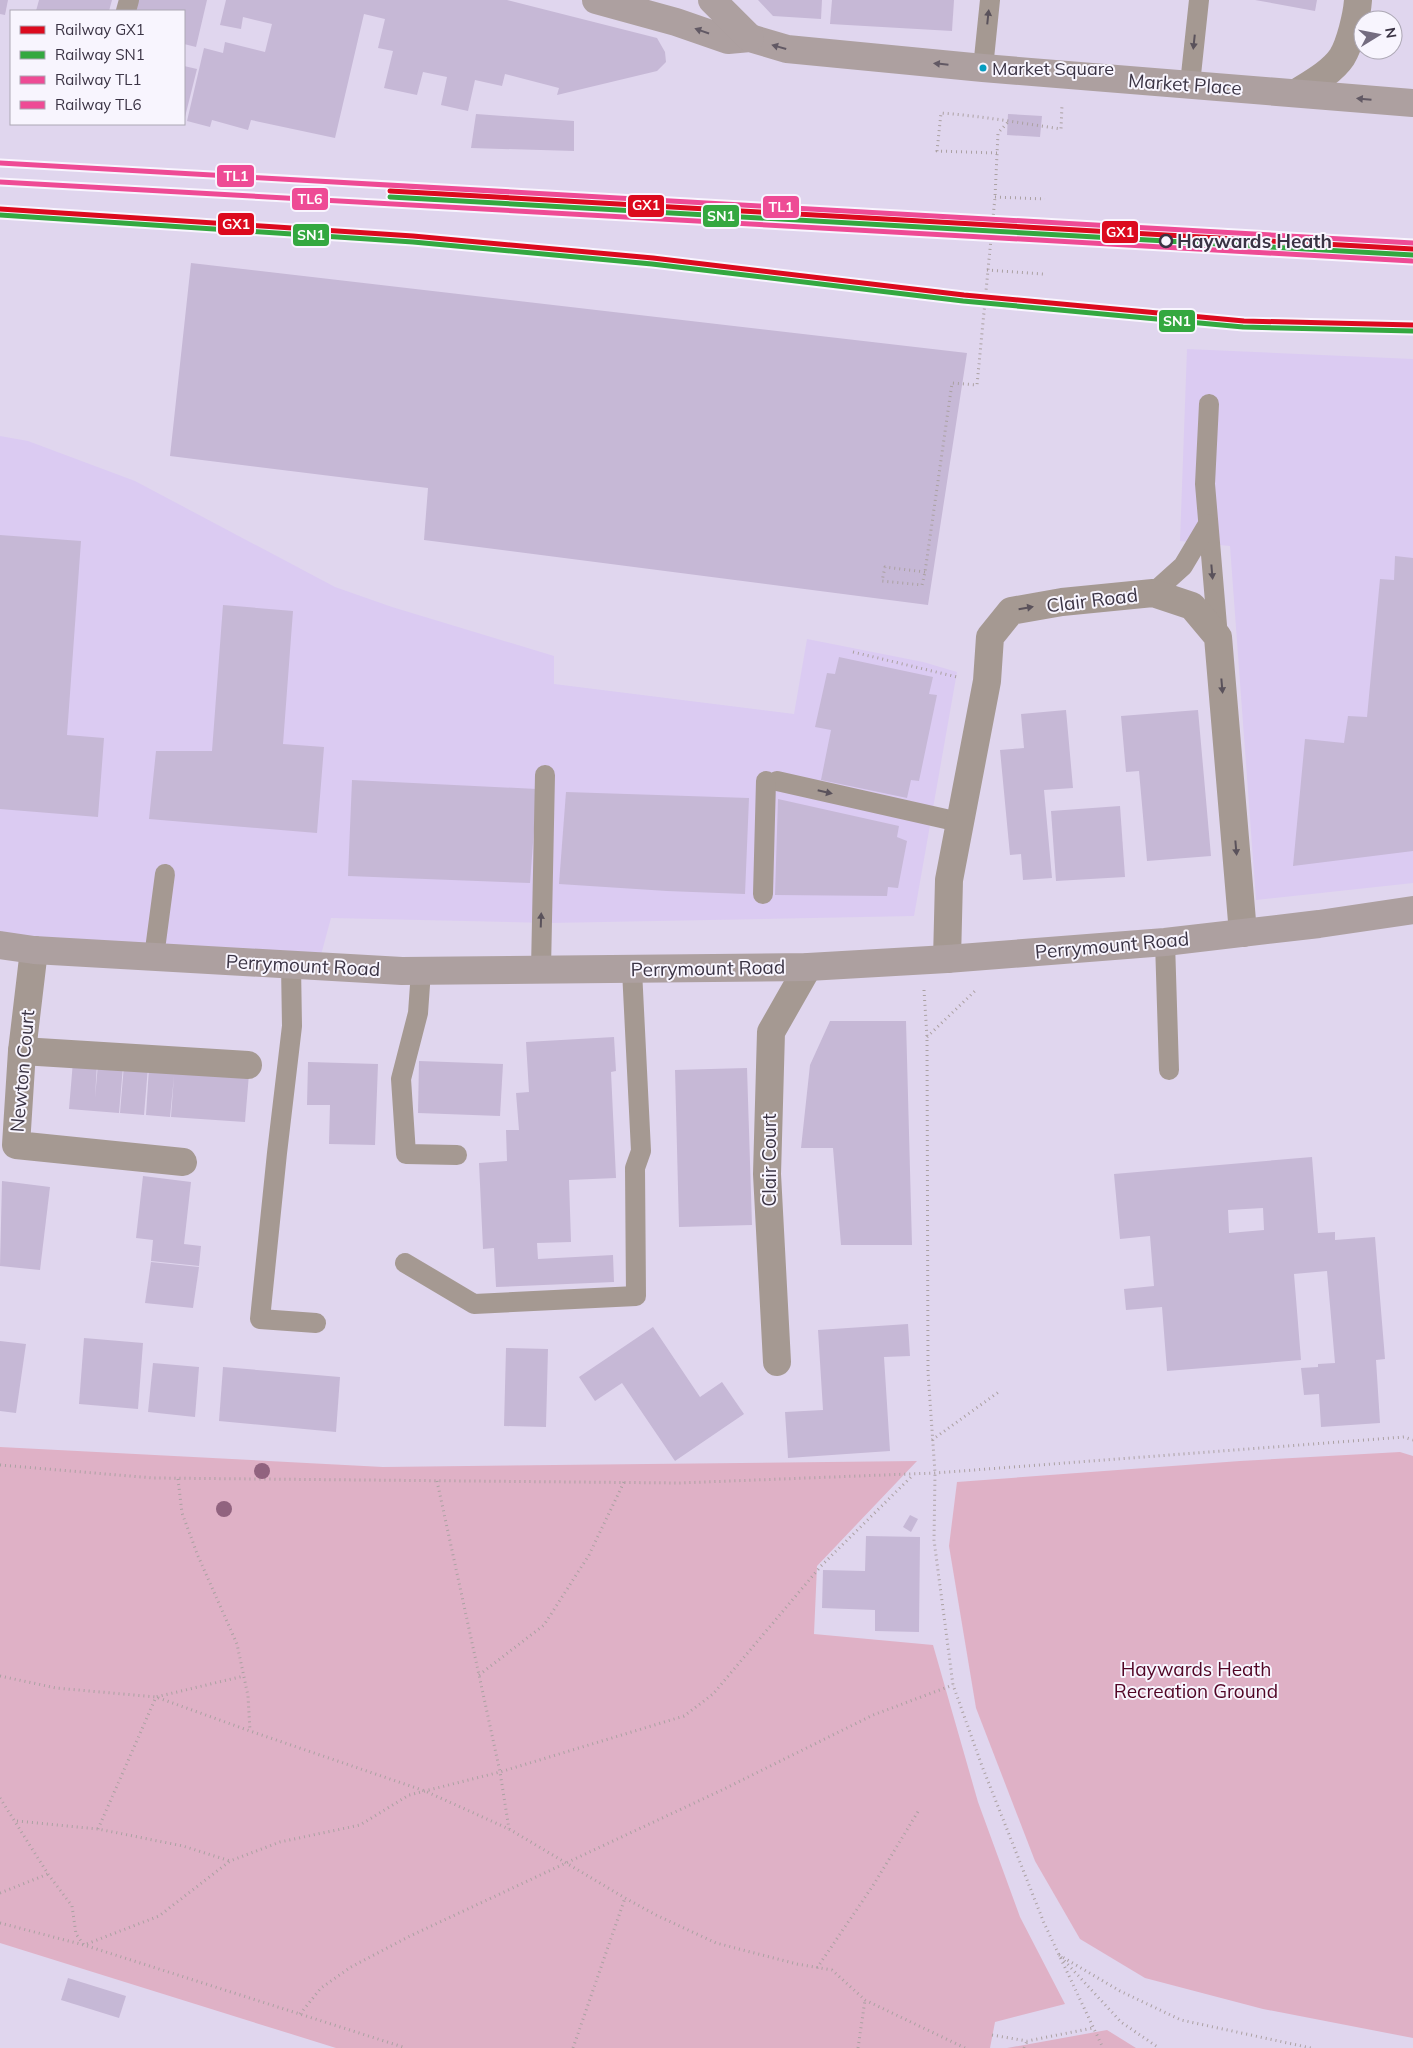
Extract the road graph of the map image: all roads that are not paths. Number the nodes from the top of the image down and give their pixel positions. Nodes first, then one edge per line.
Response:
1 (596, 0) edge
2 (712, 0) edge
3 (990, 0) edge
4 (1198, 0) edge
5 (1358, 0) edge
6 (750, 38) junction
7 (983, 68) junction
8 (1190, 84) junction
9 (1296, 93) junction
10 (1413, 103) edge
11 (1209, 404) dead end
12 (1208, 524) junction
13 (1153, 593) junction
14 (1218, 637) junction
15 (545, 775) dead end
16 (959, 822) junction
17 (165, 874) dead end
18 (763, 894) dead end
19 (1413, 910) edge
20 (1243, 933) junction
21 (1165, 942) junction
22 (0, 945) edge
23 (34, 950) junction
24 (154, 957) junction
25 (935, 959) junction
26 (291, 964) junction
27 (808, 967) junction
28 (541, 969) junction
29 (632, 970) junction
30 (421, 971) junction
31 (22, 1051) junction
32 (248, 1065) dead end
33 (1169, 1070) dead end
34 (8, 1144) edge
35 (457, 1155) dead end
36 (183, 1162) dead end
37 (405, 1263) dead end
38 (316, 1324) dead end
39 (777, 1362) dead end

6 -> 1 main road
2 - 6 main road
7 -> 3 lane
4 -> 8 lane
5 - 9 street
7 -> 6 main road, Market Place
7 - 8 main road, Market Place
8 - 9 main road, Market Place
10 -> 9 main road, Market Place
11 - 12 lane
12 - 13 lane
12 -> 14 lane
13 - 14 street, Clair Road
16 -> 13 street, Clair Road
14 -> 20 street
28 -> 15 lane
18 -> 16 lane
16 - 25 street, Clair Road
17 - 24 lane
19 - 20 main road, Perrymount Road
20 - 21 main road, Perrymount Road
21 - 25 main road, Perrymount Road
21 - 33 lane
22 - 23 main road, Perrymount Road
23 - 24 main road, Perrymount Road
23 - 31 street, Newton Court
24 - 26 main road, Perrymount Road
25 - 27 main road, Perrymount Road
26 - 30 main road, Perrymount Road
26 - 38 lane
27 - 29 main road, Perrymount Road
27 - 39 street, Clair Court
28 - 29 main road, Perrymount Road
28 - 30 main road, Perrymount Road
29 - 37 lane
30 - 35 lane
31 - 32 street
31 - 34 street, Newton Court
34 - 36 street, Newton Court

